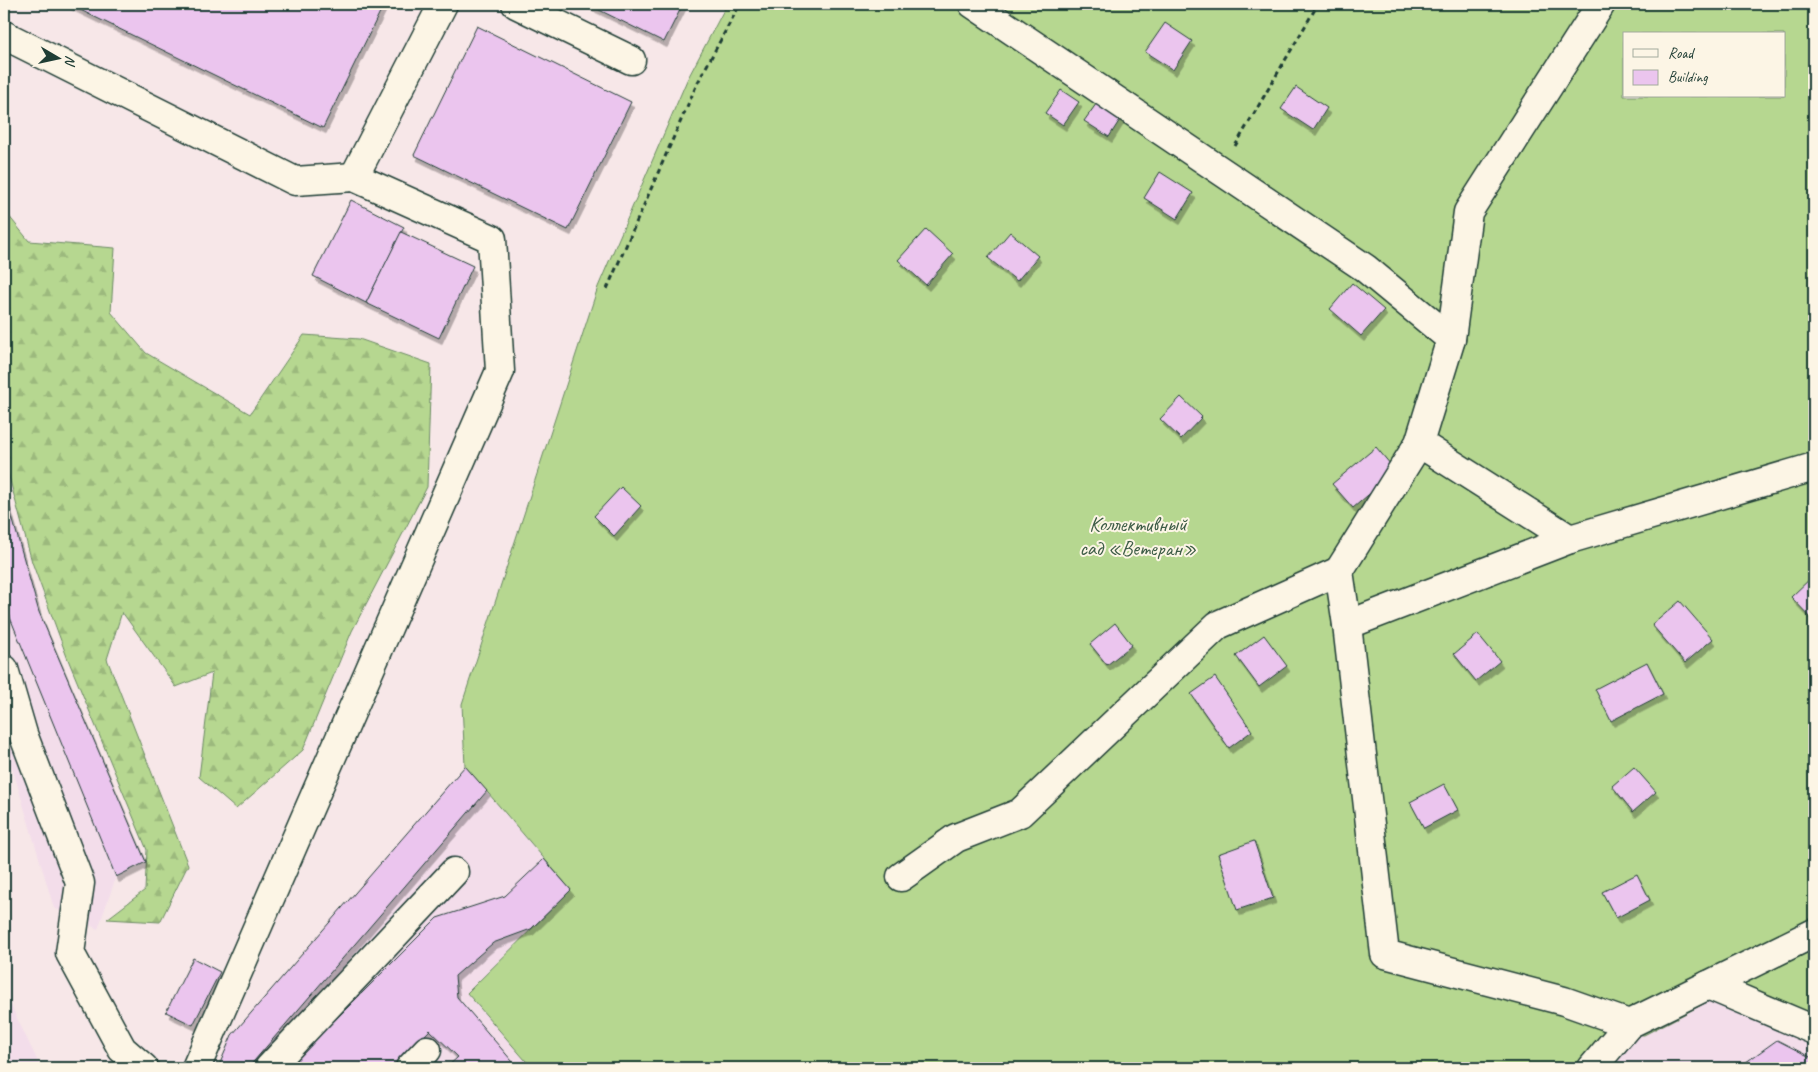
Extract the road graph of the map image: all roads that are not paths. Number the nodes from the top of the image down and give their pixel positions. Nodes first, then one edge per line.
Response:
1 (443, 4) edge
2 (516, 4) edge
3 (973, 4) edge
4 (1601, 4) edge
5 (4, 35) edge
6 (631, 60) dead end
7 (354, 177) junction
8 (1451, 339) junction
9 (1419, 443) junction
10 (1814, 467) edge
11 (1570, 539) junction
12 (1339, 571) junction
13 (1346, 625) junction
14 (4, 669) edge
15 (454, 872) dead end
16 (901, 877) dead end
17 (1814, 933) edge
18 (1708, 985) junction
19 (1629, 1024) junction
20 (1814, 1030) edge
21 (144, 1068) edge
22 (196, 1068) edge
23 (269, 1068) edge
24 (1592, 1068) edge

1 - 7 lane
2 - 6 lane
3 - 8 lane
4 - 8 lane
5 - 7 lane
7 - 22 lane
8 - 9 lane
9 - 11 lane
9 - 12 lane
10 - 11 lane
11 - 13 lane
12 - 13 lane
12 - 16 lane
13 - 19 lane
14 - 21 lane
15 - 23 lane
17 - 18 lane
18 - 19 lane
18 - 20 lane
19 - 24 lane

